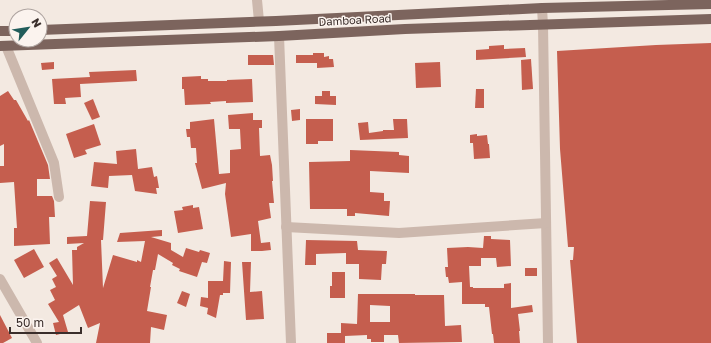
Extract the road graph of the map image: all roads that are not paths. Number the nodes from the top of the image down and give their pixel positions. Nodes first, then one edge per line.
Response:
1 (257, 0) edge
2 (711, 4) edge
3 (542, 8) junction
4 (711, 19) edge
5 (259, 22) junction
6 (543, 24) junction
7 (48, 30) edge
8 (279, 36) junction
9 (3, 46) edge
10 (59, 196) dead end
11 (546, 223) junction
12 (286, 227) junction
13 (0, 279) edge
14 (37, 343) edge
15 (290, 343) edge
16 (548, 343) edge

1 - 5 street
2 - 3 main road, Damboa Road
3 - 5 main road, Damboa Road
3 - 6 street
4 - 6 main road, Damboa Road
5 - 7 main road, Damboa Road
6 - 8 main road, Damboa Road
6 - 11 street
8 - 9 main road, Damboa Road
8 - 12 street
9 - 10 street
11 - 12 street
11 - 16 street
12 - 15 street
13 - 14 street

